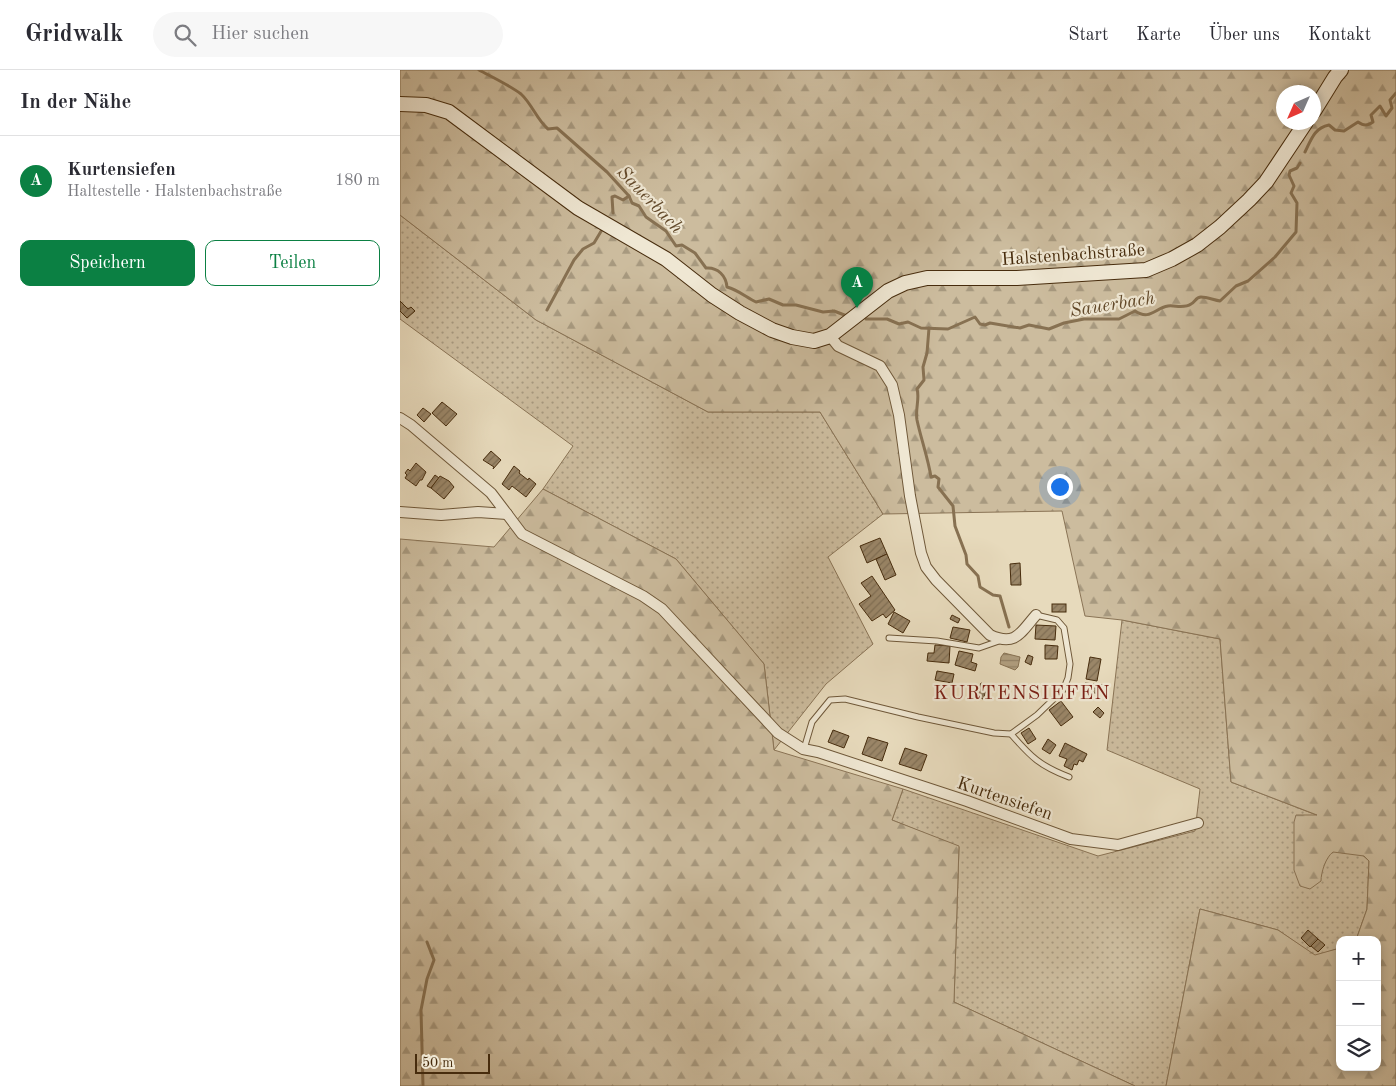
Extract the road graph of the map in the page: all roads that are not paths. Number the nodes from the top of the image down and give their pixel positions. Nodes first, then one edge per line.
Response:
1 (1341, 70) edge
2 (1321, 100) edge
3 (400, 104) edge
4 (1301, 130) edge
5 (830, 336) junction
6 (400, 418) edge
7 (400, 512) edge
8 (507, 514) junction
9 (1036, 615) joint
10 (889, 638) dead end
11 (1001, 640) junction
12 (1011, 734) junction
13 (804, 749) junction
14 (1069, 777) dead end
15 (1198, 823) dead end

1 - 2 street
3 - 5 street
4 - 5 street, Halstenbachstraße
5 - 11 street
6 - 8 street, Kurtensiefen
7 - 8 street
8 - 13 street, Kurtensiefen
9 - 11 street
9 - 12 lane
10 - 11 lane
12 - 13 lane
12 - 14 lane
13 - 15 street, Kurtensiefen

